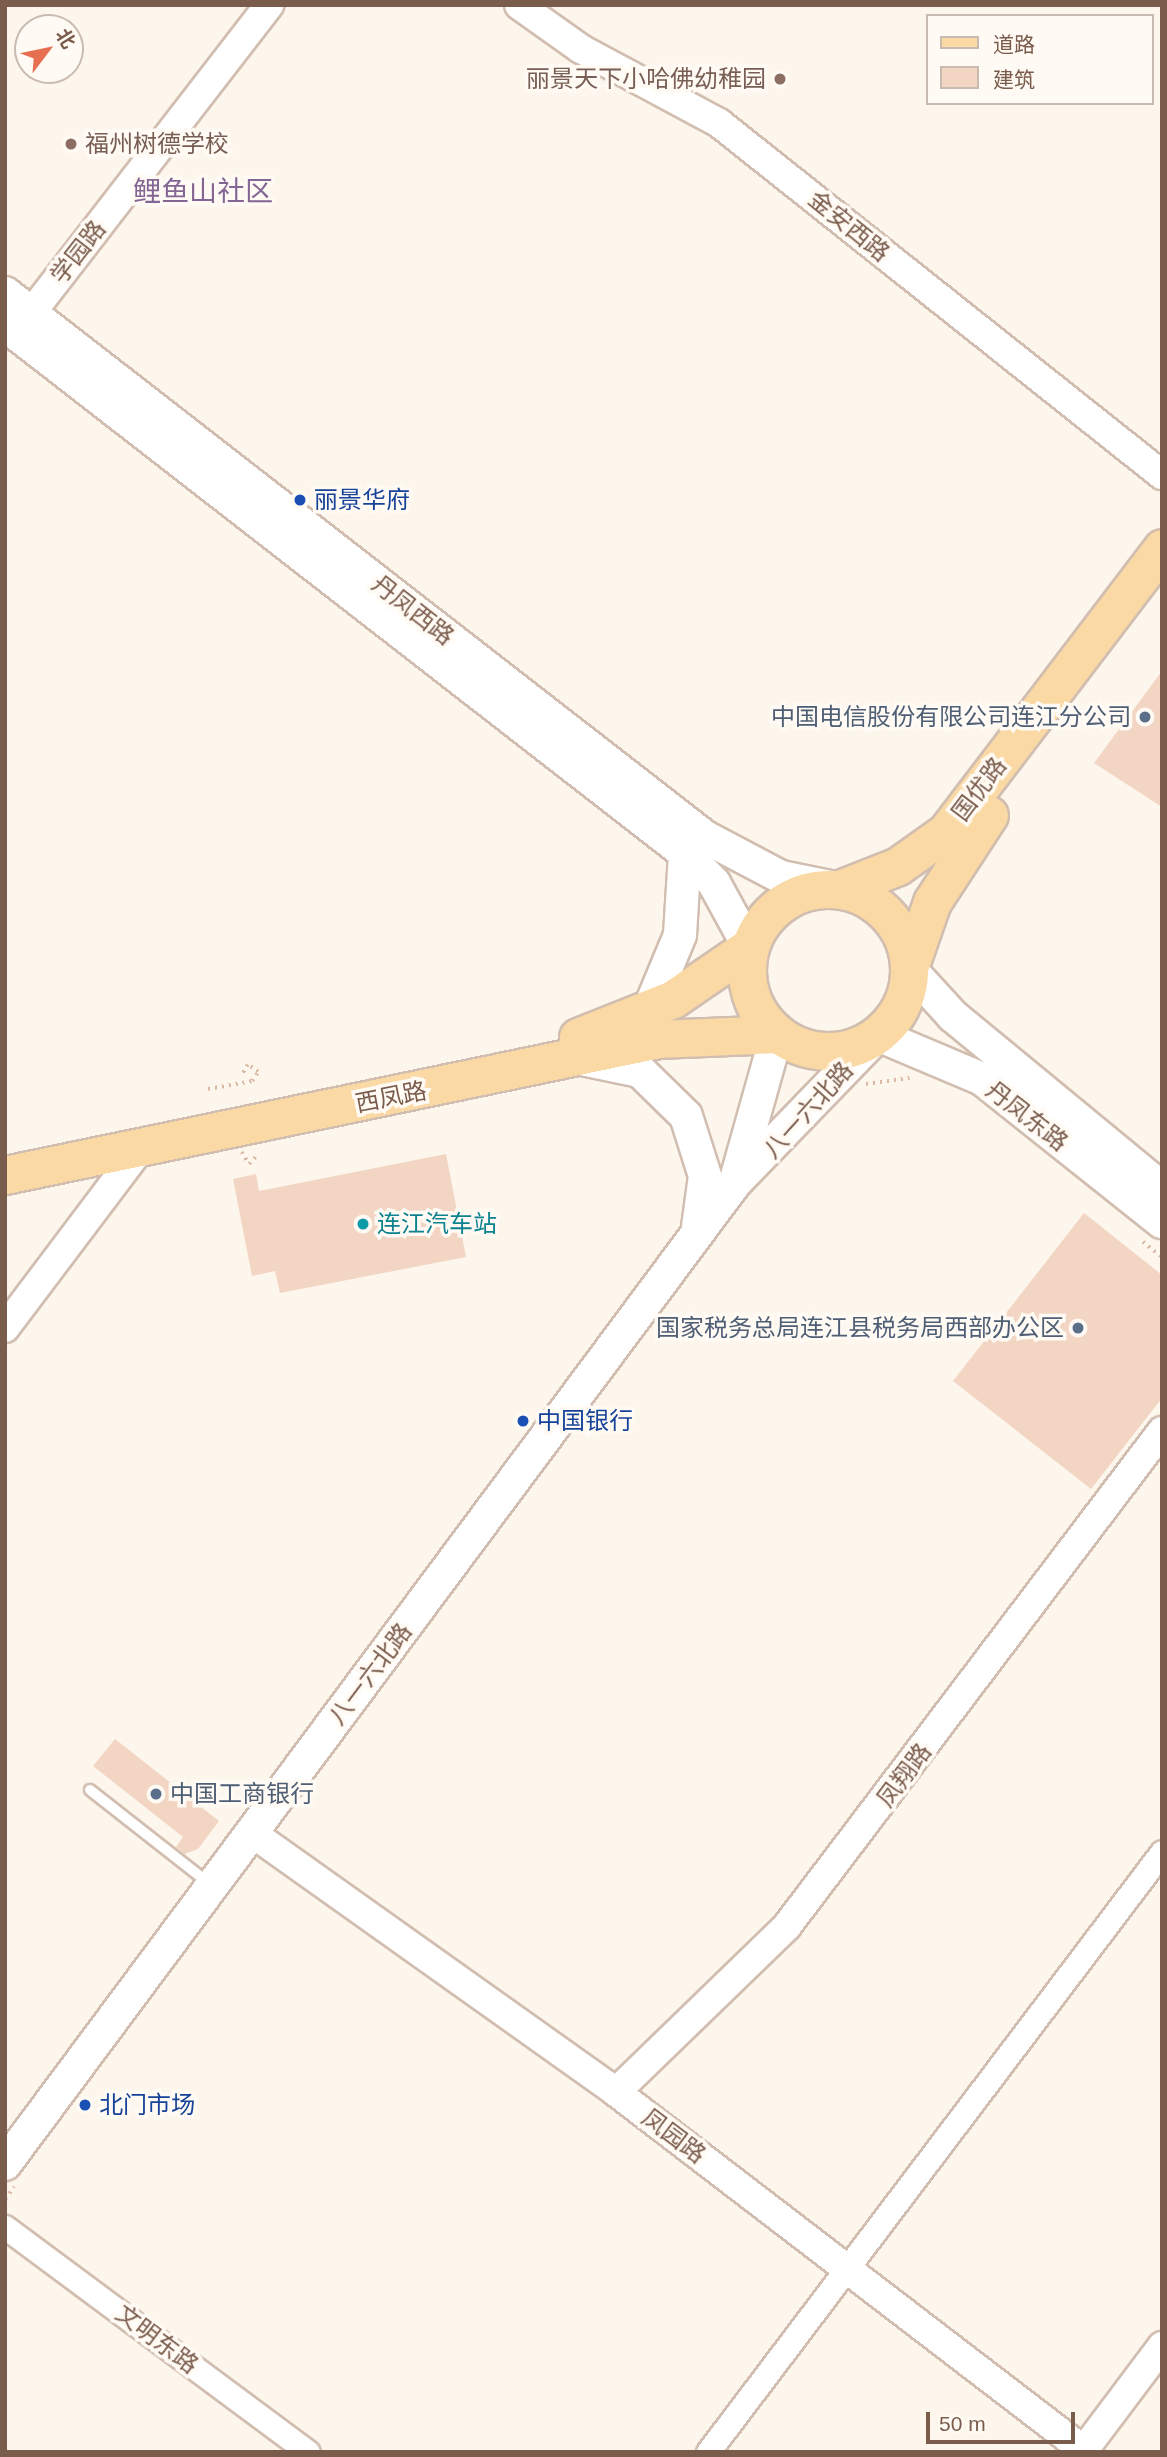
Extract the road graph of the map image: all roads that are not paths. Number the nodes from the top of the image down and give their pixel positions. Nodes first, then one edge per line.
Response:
1 (270, 5) edge
2 (519, 5) edge
3 (5, 293) edge
4 (17, 324) edge
5 (1162, 475) edge
6 (1162, 548) edge
7 (1162, 585) edge
8 (685, 853) junction
9 (840, 889) junction
10 (749, 947) junction
11 (909, 968) junction
12 (648, 1012) junction
13 (777, 1034) junction
14 (878, 1035) junction
15 (582, 1059) junction
16 (142, 1146) junction
17 (5, 1153) edge
18 (5, 1175) edge
19 (735, 1183) junction
20 (1162, 1188) edge
21 (1162, 1222) edge
22 (690, 1244) junction
23 (5, 1328) edge
24 (1162, 1431) edge
25 (90, 1790) dead end
26 (252, 1833) junction
27 (1162, 1852) edge
28 (213, 1886) junction
29 (616, 2092) junction
30 (13, 2170) edge
31 (5, 2227) edge
32 (847, 2267) junction
33 (1162, 2346) edge
34 (1084, 2451) edge
35 (308, 2452) edge
36 (708, 2452) edge

1 - 4 street, 学园路
2 - 5 street, 金安西路
3 - 4 main road, 丹凤西路
4 - 8 main road, 丹凤西路
4 - 9 main road, 丹凤西路
6 - 9 main road, 国优路
7 - 11 main road, 国优路
8 - 10 main road, 丹凤西路
8 - 12 main road
9 - 10 main road
9 - 11 main road
10 - 12 main road, 西凤路
10 - 13 main road
11 - 14 main road
11 - 20 main road, 丹凤东路
12 - 17 main road, 西凤路
13 - 14 main road
13 - 15 main road, 西凤路
13 - 19 main road, 八一六北路
14 - 19 main road, 八一六北路
14 - 21 main road, 丹凤东路
15 - 16 main road, 西凤路
15 - 22 main road
16 - 18 main road, 西凤路
16 - 23 street
19 - 22 main road, 八一六北路
22 - 26 main road, 八一六北路
24 - 29 street, 凤翔路
25 - 28 lane
26 - 28 main road, 八一六北路
26 - 29 street, 凤园路
27 - 32 street
28 - 30 main road, 八一六北路
29 - 32 street, 凤园路
31 - 35 street, 文明东路
32 - 34 street, 凤园路
32 - 36 street
33 - 34 street

